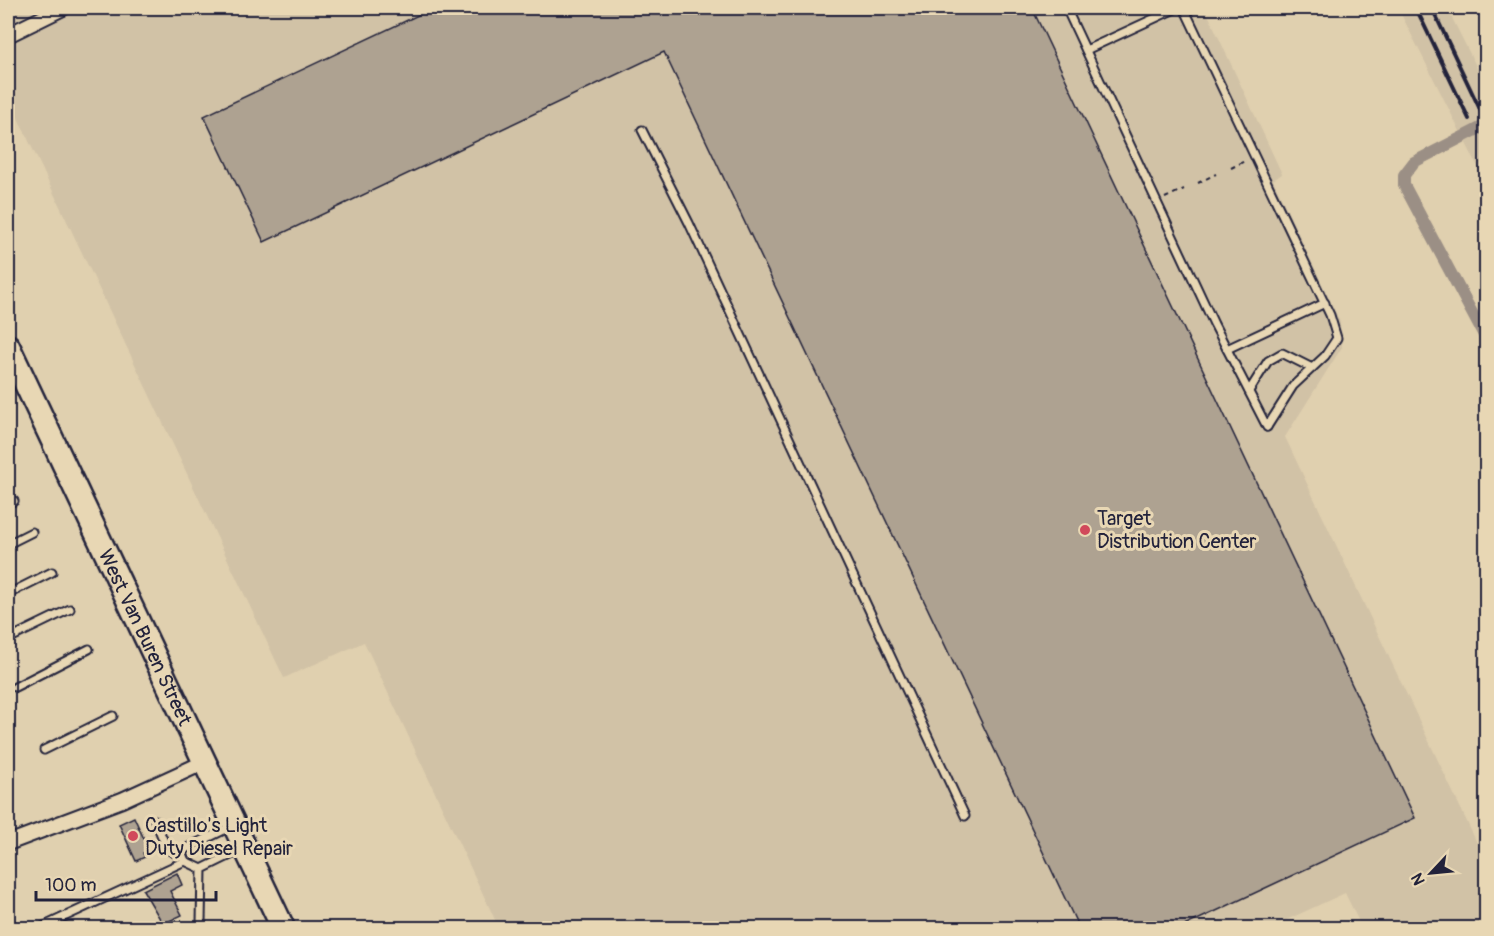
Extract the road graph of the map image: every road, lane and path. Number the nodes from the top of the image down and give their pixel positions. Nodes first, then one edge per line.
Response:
1 (63, 8) edge
2 (1066, 8) edge
3 (1177, 8) edge
4 (1184, 8) edge
5 (8, 34) edge
6 (1086, 50) junction
7 (642, 130) dead end
8 (1247, 160) dead end
9 (1231, 168) dead end
10 (1216, 174) dead end
11 (1198, 183) dead end
12 (1184, 189) dead end
13 (1165, 198) dead end
14 (1324, 303) junction
15 (8, 346) edge
16 (1227, 349) junction
17 (1312, 368) junction
18 (1249, 391) junction
19 (32, 532) dead end
20 (8, 544) edge
21 (52, 572) dead end
22 (8, 594) edge
23 (70, 609) dead end
24 (8, 639) edge
25 (89, 650) dead end
26 (15, 687) dead end
27 (113, 717) dead end
28 (44, 750) dead end
29 (205, 762) junction
30 (965, 816) dead end
31 (154, 820) dead end
32 (234, 825) junction
33 (8, 843) edge
34 (245, 848) junction
35 (181, 851) junction
36 (185, 861) junction
37 (202, 869) junction
38 (40, 928) edge
39 (204, 928) edge
40 (284, 928) edge

1 - 5 street
2 - 6 lane
3 - 6 lane
4 - 14 lane
6 - 16 lane
7 - 30 lane
8 - 9 path
10 - 11 path
12 - 13 path
14 - 16 lane
14 - 17 lane
15 - 29 main road, West Van Buren Street
16 - 18 lane
17 - 18 lane
17 - 18 lane
19 - 20 lane
21 - 22 lane
23 - 24 lane
25 - 26 lane
27 - 28 lane
29 - 32 main road, West Van Buren Street
29 - 33 street
31 - 35 lane
32 - 34 main road, West Van Buren Street
32 - 35 lane
34 - 37 lane
34 - 40 main road, West Van Buren Street
35 - 36 lane
36 - 37 lane
36 - 38 lane
37 - 39 lane

